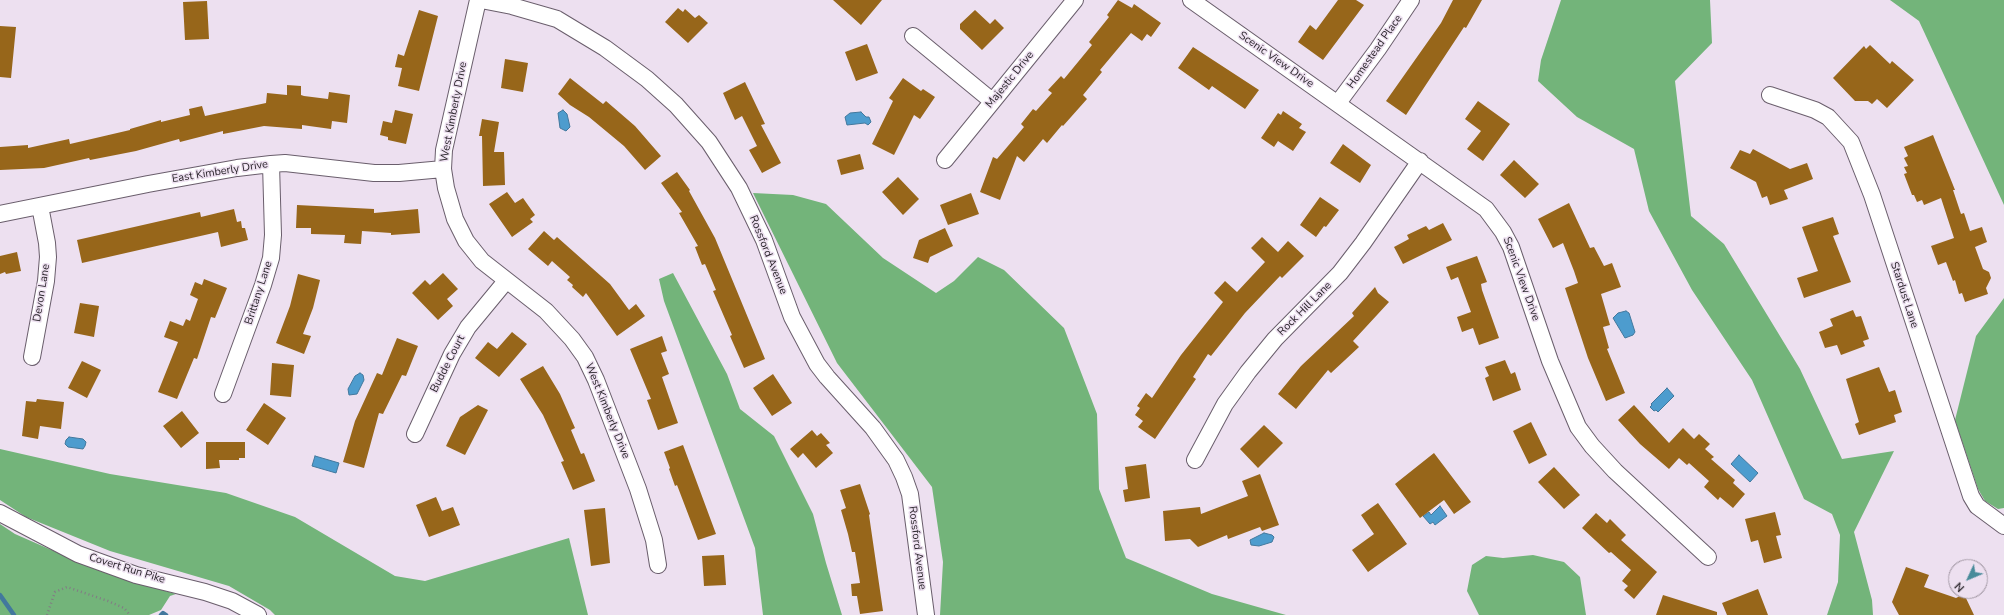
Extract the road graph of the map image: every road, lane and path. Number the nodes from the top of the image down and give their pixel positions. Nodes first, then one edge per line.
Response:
1 (479, 0) edge
2 (1075, 0) edge
3 (1191, 0) edge
4 (1411, 0) edge
5 (913, 36) dead end
6 (1770, 95) dead end
7 (992, 101) junction
8 (1338, 104) junction
9 (945, 160) dead end
10 (1420, 161) junction
11 (271, 164) junction
12 (443, 169) junction
13 (40, 206) junction
14 (0, 214) edge
15 (506, 281) junction
16 (32, 357) dead end
17 (223, 394) dead end
18 (415, 434) dead end
19 (1195, 460) dead end
20 (0, 513) edge
21 (2004, 526) edge
22 (1708, 557) dead end
23 (658, 565) dead end
24 (47, 615) edge
25 (130, 615) edge
26 (258, 615) edge
27 (926, 615) edge

1 - 12 street, West Kimberly Drive
1 - 27 street, Rossford Avenue
2 - 7 street, Majestic Drive
3 - 8 street, Scenic View Drive
4 - 8 street, Homestead Place
5 - 7 street
6 - 21 street, Stardust Lane
7 - 9 street, Majestic Drive
8 - 10 street, Scenic View Drive
10 - 19 street, Rock Hill Lane
10 - 22 street, Scenic View Drive
11 - 12 street, East Kimberly Drive
11 - 13 street, East Kimberly Drive
11 - 17 street, Brittany Lane
12 - 15 street, West Kimberly Drive
13 - 14 street, East Kimberly Drive
13 - 16 street, Devon Lane
15 - 18 street, Budde Court
15 - 23 street, West Kimberly Drive
20 - 26 street, Covert Run Pike
24 - 25 path

